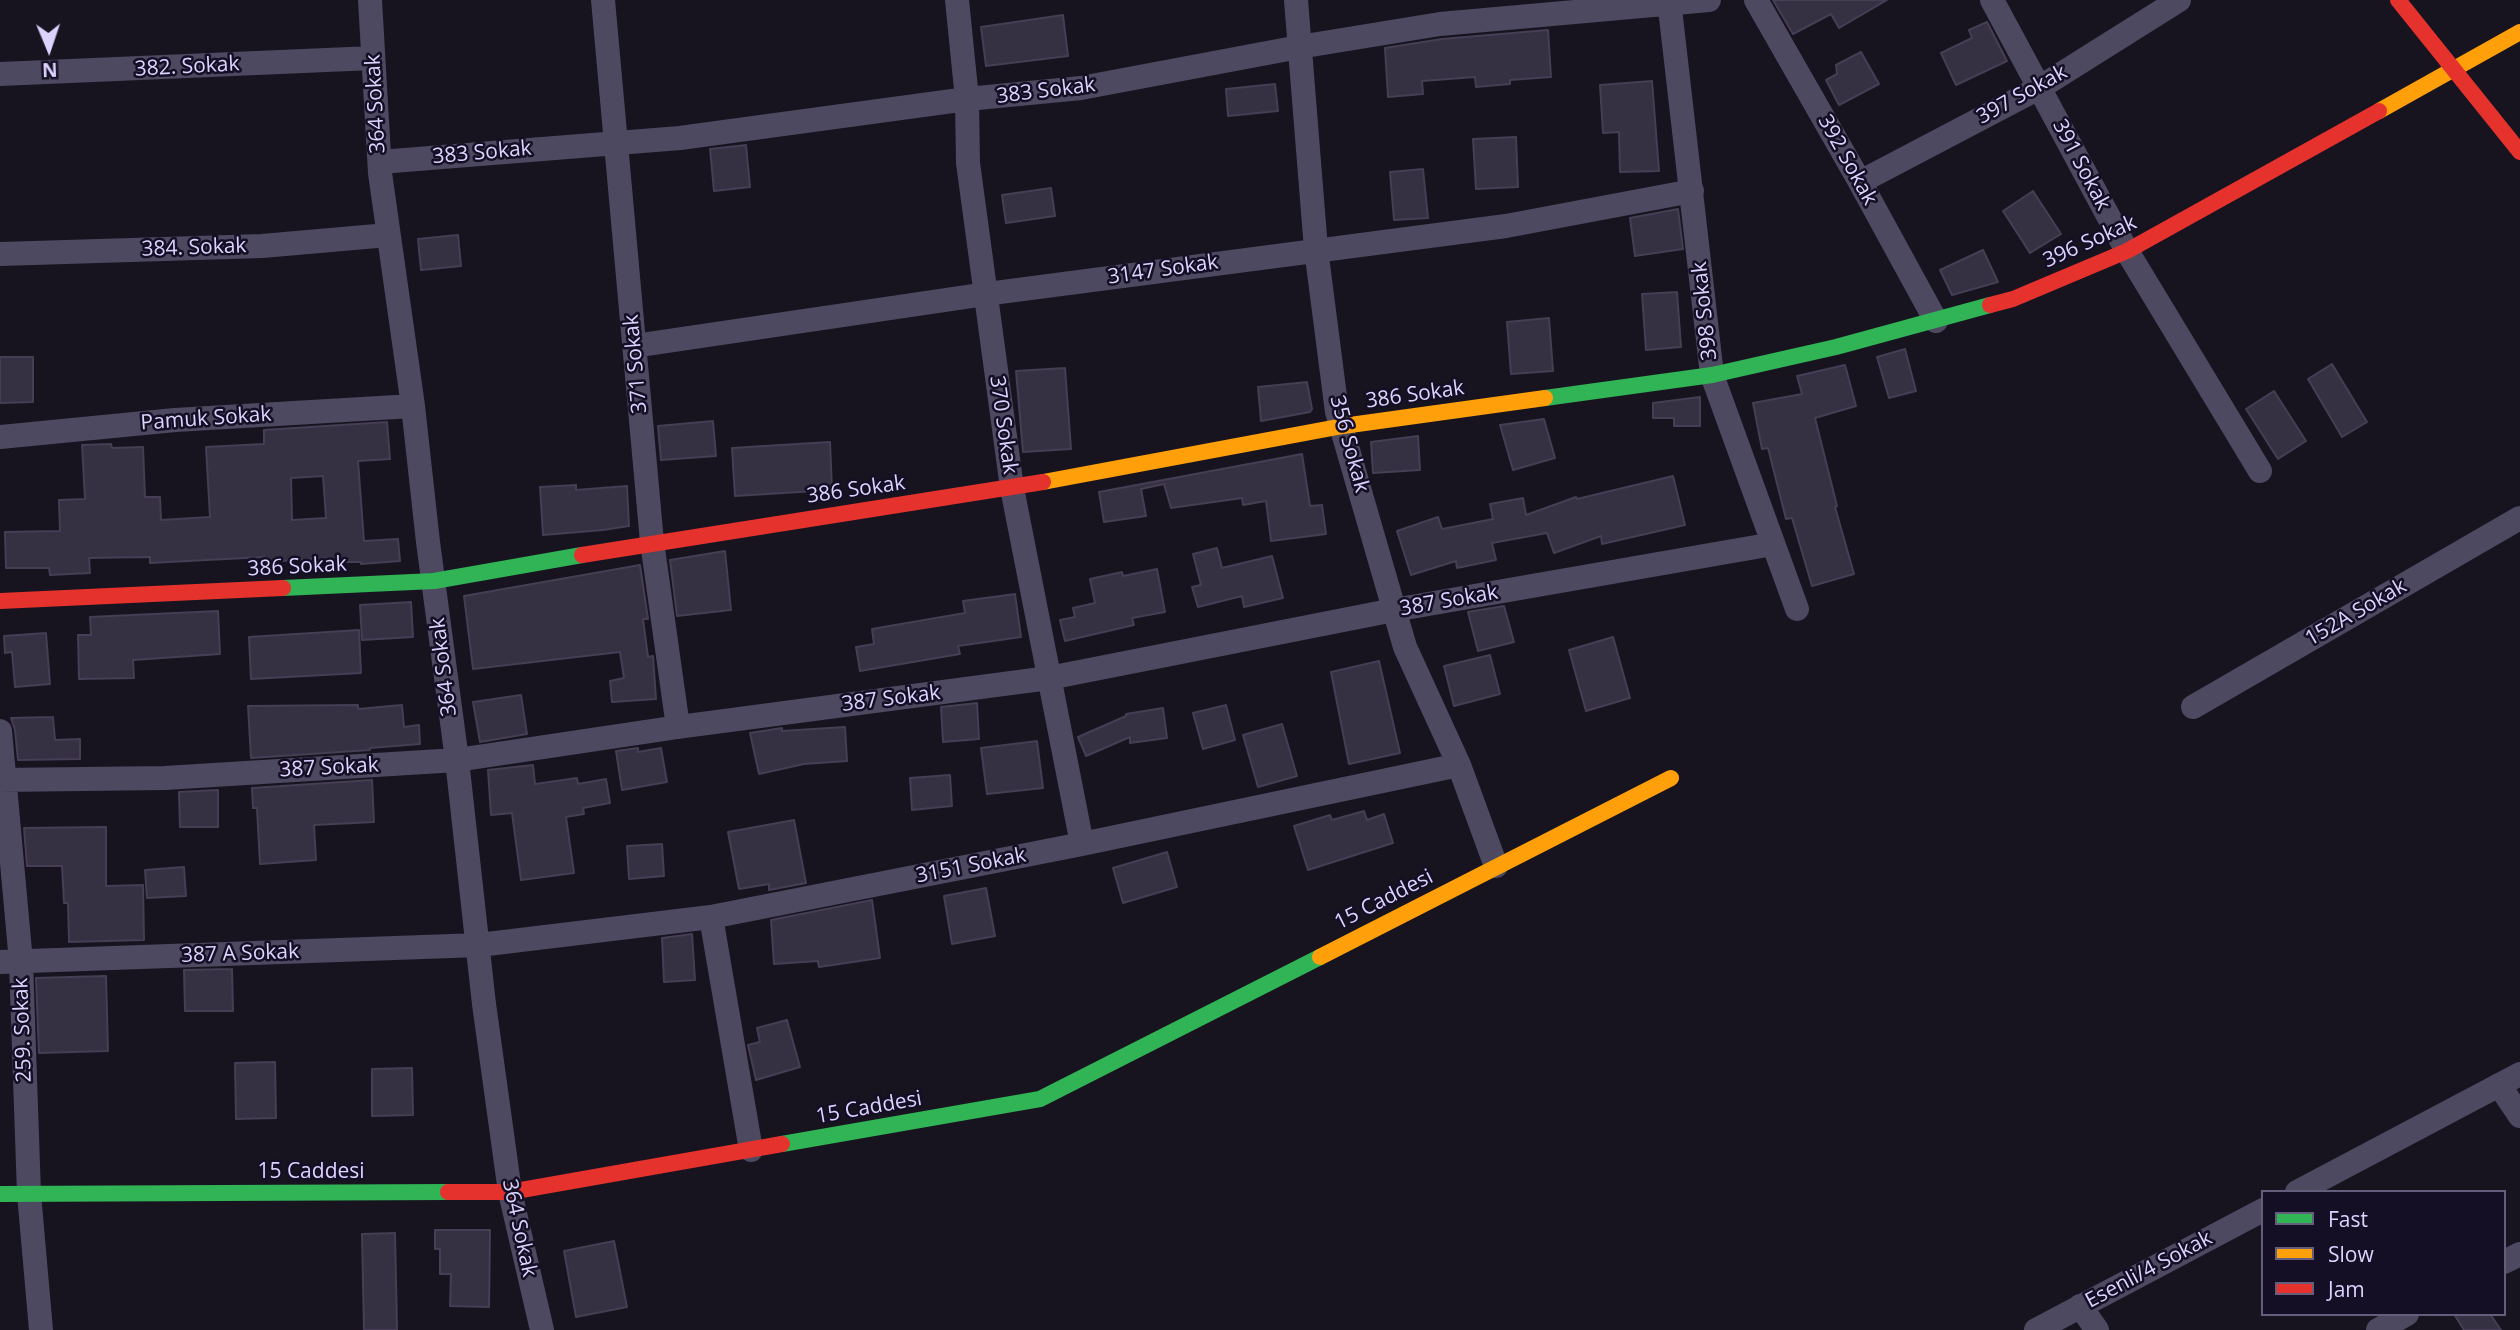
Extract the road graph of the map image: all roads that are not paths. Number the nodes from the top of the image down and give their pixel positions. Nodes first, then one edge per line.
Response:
1 (370, 0) edge
2 (603, 0) edge
3 (957, 0) edge
4 (1296, 0) edge
5 (1709, 0) edge
6 (1756, 0) edge
7 (1992, 0) edge
8 (2179, 0) edge
9 (2398, 0) edge
10 (1670, 2) edge
11 (2520, 33) edge
12 (1299, 47) junction
13 (373, 58) junction
14 (2455, 70) junction
15 (0, 74) edge
16 (2039, 88) junction
17 (967, 99) junction
18 (616, 142) junction
19 (2520, 152) edge
20 (380, 162) junction
21 (1860, 181) junction
22 (1692, 191) junction
23 (388, 235) junction
24 (1316, 249) junction
25 (2127, 251) junction
26 (0, 254) edge
27 (986, 294) junction
28 (1936, 321) junction
29 (634, 346) junction
30 (1713, 375) junction
31 (413, 406) junction
32 (1343, 426) junction
33 (0, 437) edge
34 (2260, 471) dead end
35 (1012, 488) junction
36 (2520, 518) edge
37 (652, 542) junction
38 (1773, 544) junction
39 (434, 581) junction
40 (0, 601) edge
41 (1797, 609) dead end
42 (1394, 610) junction
43 (1049, 678) junction
44 (2193, 707) dead end
45 (678, 727) junction
46 (0, 731) edge
47 (457, 760) junction
48 (1459, 765) junction
49 (1671, 778) dead end
50 (1, 779) edge
51 (1082, 844) junction
52 (1496, 866) junction
53 (711, 917) junction
54 (479, 945) junction
55 (10, 962) edge
56 (2510, 1080) edge
57 (2520, 1116) edge
58 (751, 1150) junction
59 (2301, 1190) edge
60 (510, 1192) junction
61 (0, 1194) edge
62 (29, 1194) junction
63 (2261, 1211) edge
64 (2081, 1306) junction
65 (2403, 1316) edge
66 (41, 1330) edge
67 (542, 1330) edge
68 (2036, 1330) edge
69 (2097, 1330) edge
70 (2378, 1330) edge

1 - 13 street, 364 Sokak
2 - 18 street, 371 Sokak
3 - 17 street, 370 Sokak
4 - 12 street, 356 Sokak
5 - 10 street, 383 Sokak
6 - 21 street, 392 Sokak
7 - 16 street, 391 Sokak
8 - 16 street, 397 Sokak
9 - 14 street
10 - 12 street, 383 Sokak
10 - 22 street, 398 Sokak
11 - 14 street, 396 Sokak
12 - 17 street, 383 Sokak
12 - 24 street, 356 Sokak
13 - 15 street, 382. Sokak
13 - 20 street, 364 Sokak
14 - 19 street
14 - 25 street, 396 Sokak
16 - 21 street, 397 Sokak
16 - 25 street, 391 Sokak
17 - 18 street, 383 Sokak
17 - 27 street, 370 Sokak
18 - 20 street, 383 Sokak
18 - 29 street, 371 Sokak
20 - 23 street, 364 Sokak
21 - 28 street, 392 Sokak
22 - 24 street, 3147 Sokak
22 - 30 street, 398 Sokak
23 - 26 street, 384. Sokak
23 - 31 street, 364 Sokak
24 - 27 street, 3147 Sokak
24 - 32 street, 356 Sokak
25 - 28 street, 396 Sokak
25 - 34 street, 391 Sokak
27 - 29 street, 3147 Sokak
27 - 35 street, 370 Sokak
28 - 30 street, 396 Sokak
29 - 37 street, 371 Sokak
30 - 32 street, 386 Sokak
30 - 38 street, 398 Sokak
31 - 33 street, Pamuk Sokak
31 - 39 street, 364 Sokak
32 - 35 street, 386 Sokak
32 - 42 street, 356 Sokak
35 - 37 street, 386 Sokak
35 - 43 street, 370 Sokak
36 - 44 street, 152A Sokak
37 - 39 street, 386 Sokak
37 - 45 street, 371 Sokak
38 - 41 street, 398 Sokak
38 - 42 street, 387 Sokak
39 - 40 street, 386 Sokak
39 - 47 street, 364 Sokak
42 - 43 street, 387 Sokak
42 - 48 street, 356 Sokak
43 - 45 street, 387 Sokak
43 - 51 street, 370 Sokak
45 - 47 street, 387 Sokak
46 - 50 street, 259. Sokak
47 - 50 street, 387 Sokak
47 - 54 street, 364 Sokak
48 - 51 street, 3151 Sokak
48 - 52 street, 356 Sokak
49 - 52 street, 15 Caddesi
50 - 55 street, 259. Sokak
51 - 53 street, 3151 Sokak
52 - 58 street, 15 Caddesi
53 - 54 street, 3151 Sokak
53 - 58 street
54 - 55 street, 387 A Sokak
54 - 60 street, 364 Sokak
55 - 62 street, 259. Sokak
56 - 57 street
56 - 59 street
58 - 60 street, 15 Caddesi
60 - 62 street, 15 Caddesi
60 - 67 street, 364 Sokak
61 - 62 street, 15 Caddesi
62 - 66 street, 259. Sokak
63 - 64 street, Esenli/4 Sokak
64 - 68 street, Esenli/4 Sokak
64 - 69 street
65 - 70 street

